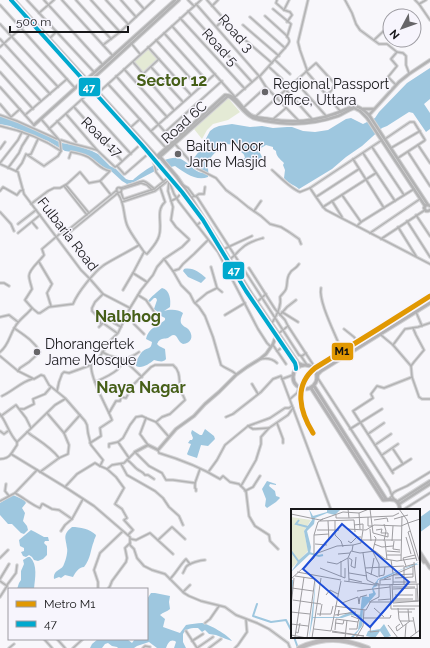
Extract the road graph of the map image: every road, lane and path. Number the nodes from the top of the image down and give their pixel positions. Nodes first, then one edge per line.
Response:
1 (13, 0) edge
2 (27, 0) edge
3 (44, 0) edge
4 (54, 0) edge
5 (62, 0) edge
6 (67, 0) edge
7 (76, 0) edge
8 (91, 0) edge
9 (106, 0) edge
10 (121, 0) edge
11 (136, 0) edge
12 (150, 0) edge
13 (154, 0) edge
14 (175, 0) edge
15 (179, 0) edge
16 (188, 0) edge
17 (200, 0) edge
18 (207, 0) edge
19 (218, 0) edge
20 (277, 0) edge
21 (289, 0) edge
22 (308, 0) edge
23 (344, 0) edge
24 (415, 0) edge
25 (426, 0) edge
26 (152, 2) junction
27 (64, 3) junction
28 (196, 4) junction
29 (419, 4) junction
30 (49, 5) junction
31 (0, 6) edge
32 (194, 6) junction
33 (212, 6) junction
34 (144, 9) junction
35 (273, 9) dead end
36 (284, 10) junction
37 (188, 12) junction
38 (39, 13) junction
39 (159, 16) junction
40 (265, 16) dead end
41 (136, 17) junction
42 (250, 17) dead end
43 (180, 18) junction
44 (30, 20) junction
45 (430, 20) edge
46 (287, 22) junction
47 (0, 24) edge
48 (128, 24) junction
49 (243, 24) dead end
50 (172, 26) junction
51 (217, 26) junction
52 (21, 28) junction
53 (56, 32) junction
54 (120, 32) junction
55 (382, 32) edge
56 (164, 33) junction
57 (12, 36) junction
58 (287, 37) junction
59 (0, 39) edge
60 (111, 39) junction
61 (244, 39) dead end
62 (48, 40) junction
63 (156, 40) junction
64 (374, 40) junction
65 (4, 43) junction
66 (129, 44) junction
67 (103, 45) junction
68 (0, 47) edge
69 (148, 47) junction
70 (285, 48) junction
71 (397, 52) junction
72 (140, 54) junction
73 (0, 56) edge
74 (113, 56) junction
75 (279, 56) junction
76 (159, 59) junction
77 (275, 60) junction
78 (430, 60) edge
79 (108, 62) junction
80 (132, 62) junction
81 (272, 63) junction
82 (103, 65) junction
83 (151, 67) junction
84 (269, 67) junction
85 (124, 69) junction
86 (306, 70) junction
87 (0, 72) edge
88 (94, 73) junction
89 (143, 74) junction
90 (215, 74) junction
91 (290, 74) dead end
92 (410, 74) junction
93 (116, 76) junction
94 (260, 76) junction
95 (67, 79) junction
96 (282, 79) dead end
97 (207, 81) junction
98 (222, 81) junction
99 (294, 81) junction
100 (86, 82) junction
101 (252, 82) junction
102 (108, 84) junction
103 (396, 85) junction
104 (0, 87) edge
105 (58, 87) junction
106 (266, 87) junction
107 (75, 88) junction
108 (199, 88) junction
109 (245, 89) junction
110 (285, 89) junction
111 (92, 90) junction
112 (98, 93) junction
113 (50, 94) junction
114 (192, 95) junction
115 (228, 95) junction
116 (327, 95) junction
117 (235, 97) junction
118 (276, 97) junction
119 (82, 100) junction
120 (41, 101) junction
121 (183, 102) junction
122 (0, 104) edge
123 (74, 107) junction
124 (286, 107) junction
125 (33, 108) junction
126 (243, 108) junction
127 (361, 108) junction
128 (20, 109) junction
129 (374, 109) junction
130 (174, 110) junction
131 (341, 112) junction
132 (66, 114) junction
133 (0, 115) edge
134 (25, 115) junction
135 (327, 116) junction
136 (369, 116) junction
137 (167, 117) junction
138 (255, 117) junction
139 (40, 119) junction
140 (140, 119) junction
141 (272, 120) junction
142 (314, 120) junction
143 (57, 121) junction
144 (299, 122) junction
145 (158, 124) junction
146 (34, 125) joint
147 (0, 126) edge
148 (49, 129) junction
149 (129, 129) junction
150 (151, 131) junction
151 (420, 131) junction
152 (22, 132) junction
153 (165, 132) junction
154 (29, 135) junction
155 (383, 138) junction
156 (39, 139) junction
157 (60, 140) junction
158 (5, 142) dead end
159 (76, 142) dead end
160 (174, 142) junction
161 (141, 144) junction
162 (418, 145) junction
163 (372, 147) junction
164 (166, 148) junction
165 (391, 148) junction
166 (0, 149) edge
167 (98, 150) junction
168 (61, 151) junction
169 (408, 152) junction
170 (149, 153) junction
171 (363, 153) junction
172 (131, 154) junction
173 (28, 155) junction
174 (69, 158) dead end
175 (398, 158) junction
176 (353, 159) junction
177 (157, 160) junction
178 (122, 161) junction
179 (430, 163) edge
180 (0, 164) edge
181 (115, 167) junction
182 (8, 168) junction
183 (359, 169) junction
184 (272, 170) dead end
185 (16, 171) junction
186 (376, 173) junction
187 (177, 177) junction
188 (347, 177) junction
189 (170, 179) junction
190 (366, 180) junction
191 (100, 181) junction
192 (164, 182) junction
193 (65, 185) junction
194 (430, 186) edge
195 (205, 187) dead end
196 (160, 188) junction
197 (310, 188) junction
198 (154, 189) junction
199 (414, 189) junction
200 (23, 190) junction
201 (121, 190) junction
202 (0, 191) edge
203 (117, 192) junction
204 (182, 192) junction
205 (111, 195) junction
206 (342, 195) junction
207 (404, 195) junction
208 (194, 196) junction
209 (176, 198) junction
210 (420, 199) junction
211 (171, 201) junction
212 (261, 201) dead end
213 (332, 201) junction
214 (394, 201) junction
215 (122, 202) junction
216 (31, 204) junction
217 (204, 207) junction
218 (323, 207) junction
219 (384, 208) junction
220 (427, 208) edge
221 (36, 210) junction
222 (199, 210) junction
223 (254, 211) junction
224 (0, 212) edge
225 (88, 214) junction
226 (40, 215) junction
227 (416, 215) junction
228 (430, 215) edge
229 (344, 219) junction
230 (203, 220) junction
231 (407, 221) junction
232 (32, 222) junction
233 (361, 222) junction
234 (18, 224) dead end
235 (197, 225) junction
236 (357, 226) junction
237 (398, 227) junction
238 (37, 228) dead end
239 (218, 228) junction
240 (14, 230) dead end
241 (68, 230) junction
242 (213, 232) junction
243 (18, 233) dead end
244 (370, 233) junction
245 (56, 236) junction
246 (252, 236) dead end
247 (430, 236) edge
248 (263, 238) dead end
249 (382, 239) junction
250 (208, 240) junction
251 (226, 241) junction
252 (220, 243) junction
253 (301, 244) dead end
254 (140, 245) junction
255 (229, 246) junction
256 (224, 249) junction
257 (144, 252) junction
258 (235, 255) junction
259 (416, 256) junction
260 (430, 257) edge
261 (230, 258) junction
262 (164, 259) junction
263 (39, 262) junction
264 (299, 264) dead end
265 (430, 264) edge
266 (211, 267) dead end
267 (249, 268) dead end
268 (173, 271) junction
269 (133, 273) junction
270 (90, 279) junction
271 (148, 282) junction
272 (0, 283) edge
273 (9, 286) dead end
274 (217, 288) junction
275 (321, 288) dead end
276 (123, 290) dead end
277 (222, 292) dead end
278 (103, 294) junction
279 (266, 294) junction
280 (138, 295) junction
281 (262, 297) junction
282 (430, 297) edge
283 (296, 300) dead end
284 (257, 302) junction
285 (195, 303) junction
286 (245, 303) junction
287 (430, 303) edge
288 (51, 306) junction
289 (32, 308) junction
290 (130, 308) junction
291 (282, 312) junction
292 (416, 312) junction
293 (278, 313) junction
294 (225, 315) dead end
295 (280, 315) junction
296 (118, 316) dead end
297 (0, 317) edge
298 (275, 318) junction
299 (125, 319) junction
300 (159, 319) dead end
301 (18, 322) junction
302 (298, 322) dead end
303 (114, 323) dead end
304 (430, 323) edge
305 (101, 324) junction
306 (270, 324) junction
307 (99, 326) dead end
308 (288, 326) junction
309 (422, 326) junction
310 (121, 327) junction
311 (14, 328) junction
312 (413, 328) junction
313 (344, 329) dead end
314 (283, 330) junction
315 (117, 333) dead end
316 (144, 334) dead end
317 (380, 334) junction
318 (277, 335) junction
319 (358, 342) junction
320 (292, 344) junction
321 (393, 345) junction
322 (272, 346) junction
323 (284, 346) junction
324 (294, 347) junction
325 (289, 349) junction
326 (277, 351) junction
327 (0, 352) edge
328 (102, 352) junction
329 (139, 352) dead end
330 (342, 352) junction
331 (306, 353) junction
332 (0, 356) edge
333 (301, 356) junction
334 (260, 360) junction
335 (125, 361) junction
336 (277, 363) dead end
337 (286, 364) dead end
338 (91, 365) junction
339 (302, 365) junction
340 (307, 365) junction
341 (410, 366) junction
342 (314, 368) junction
343 (296, 369) junction
344 (18, 371) junction
345 (236, 375) junction
346 (293, 375) junction
347 (142, 377) junction
348 (317, 377) junction
349 (412, 377) junction
350 (32, 379) junction
351 (282, 379) junction
352 (95, 382) junction
353 (252, 384) dead end
354 (51, 387) junction
355 (312, 387) junction
356 (299, 388) junction
357 (57, 391) junction
358 (258, 394) junction
359 (2, 396) dead end
360 (65, 398) junction
361 (290, 399) junction
362 (430, 399) edge
363 (293, 407) junction
364 (20, 409) junction
365 (382, 409) dead end
366 (47, 413) junction
367 (109, 414) junction
368 (1, 415) edge
369 (80, 415) junction
370 (226, 417) dead end
371 (146, 418) junction
372 (156, 422) junction
373 (360, 422) junction
374 (277, 423) junction
375 (384, 423) dead end
376 (248, 426) junction
377 (31, 428) junction
378 (269, 428) junction
379 (350, 429) junction
380 (0, 431) edge
381 (8, 431) dead end
382 (27, 432) junction
383 (64, 432) junction
384 (368, 434) junction
385 (391, 434) dead end
386 (169, 437) junction
387 (17, 442) junction
388 (118, 442) junction
389 (90, 443) junction
390 (282, 443) dead end
391 (398, 444) dead end
392 (148, 445) junction
393 (375, 445) junction
394 (109, 448) dead end
395 (392, 448) junction
396 (158, 450) junction
397 (135, 452) junction
398 (11, 454) junction
399 (382, 455) junction
400 (59, 458) junction
401 (0, 459) edge
402 (128, 459) junction
403 (411, 459) dead end
404 (121, 464) junction
405 (403, 464) junction
406 (100, 466) junction
407 (107, 469) junction
408 (200, 469) junction
409 (37, 470) junction
410 (40, 472) junction
411 (208, 472) junction
412 (430, 472) edge
413 (260, 476) dead end
414 (154, 479) dead end
415 (430, 482) edge
416 (195, 483) junction
417 (6, 484) dead end
418 (241, 486) junction
419 (65, 487) junction
420 (389, 488) junction
421 (396, 490) junction
422 (196, 491) dead end
423 (245, 491) junction
424 (15, 493) junction
425 (430, 493) edge
426 (9, 496) junction
427 (387, 498) junction
428 (83, 499) junction
429 (0, 501) edge
430 (398, 502) junction
431 (332, 509) edge
432 (400, 509) edge
433 (405, 509) edge
434 (72, 519) junction
435 (183, 524) dead end
436 (61, 531) dead end
437 (123, 532) junction
438 (128, 535) junction
439 (131, 539) junction
440 (185, 539) dead end
441 (158, 540) junction
442 (130, 543) junction
443 (278, 549) dead end
444 (8, 550) dead end
445 (420, 553) edge
446 (173, 554) dead end
447 (420, 556) edge
448 (0, 558) edge
449 (205, 560) dead end
450 (9, 564) dead end
451 (190, 564) junction
452 (17, 565) dead end
453 (430, 568) edge
454 (430, 572) edge
455 (183, 573) dead end
456 (170, 579) junction
457 (0, 580) edge
458 (190, 585) dead end
459 (7, 586) junction
460 (98, 588) edge
461 (109, 588) edge
462 (183, 592) junction
463 (0, 597) edge
464 (220, 606) junction
465 (246, 619) junction
466 (205, 623) dead end
467 (186, 630) dead end
468 (203, 634) dead end
469 (213, 637) dead end
470 (221, 639) dead end
471 (45, 640) edge
472 (58, 640) edge
473 (82, 640) edge
474 (192, 641) junction
475 (14, 644) dead end
476 (195, 645) junction
477 (150, 647) dead end
478 (300, 647) edge
479 (10, 648) edge
480 (52, 648) edge
481 (65, 648) edge
482 (73, 648) edge
483 (143, 648) edge
484 (192, 648) edge
485 (197, 648) edge
486 (209, 648) edge
487 (235, 648) edge
488 (290, 648) edge
489 (368, 648) edge

1 - 44 main road
2 - 38 street
3 - 30 street
4 - 30 street
5 - 27 street
6 - 27 street
7 - 60 street
8 - 54 street
9 - 48 street
10 - 41 street
11 - 34 street
12 - 26 street
13 - 26 street
14 - 39 street
15 - 39 street
16 - 32 street
17 - 28 street
18 - 33 street
19 - 33 street
20 - 36 street
21 - 36 street
22 - 86 street
23 - 64 street
24 - 29 street
25 - 29 street
26 - 34 street
27 - 67 street
28 - 32 street
28 - 51 street, Road 3
29 - 45 street
30 - 38 street
30 - 82 street
31 - 52 street
32 - 37 street
33 - 51 street
34 - 41 street
35 - 46 street
36 - 46 street
37 - 43 street
37 - 101 street
38 - 53 street
39 - 66 street
40 - 58 street
41 - 48 street
42 - 70 street
43 - 50 street
43 - 109 street, Road 5
44 - 52 street
44 - 62 main road
46 - 58 street
47 - 57 street
48 - 54 street
49 - 75 street
50 - 56 street
50 - 90 street
51 - 94 street, Road 3
52 - 57 street
52 - 95 street
53 - 62 street
53 - 88 street
54 - 60 street
55 - 64 street
56 - 63 street
56 - 97 street
57 - 65 street
57 - 105 street
58 - 70 street
59 - 65 street
60 - 67 street
61 - 81 street
62 - 100 main road
63 - 69 street
63 - 108 street
64 - 71 street
65 - 68 street
65 - 113 street
66 - 72 street
66 - 74 street
66 - 79 street
67 - 74 street
69 - 72 street
69 - 76 street
70 - 75 street
71 - 92 street
71 - 103 street
72 - 80 street
73 - 120 street
74 - 79 street
75 - 77 street
76 - 83 street
76 - 114 street
77 - 81 street
77 - 91 street
78 - 92 street
79 - 82 street
79 - 100 street
80 - 85 street
80 - 89 street
81 - 84 street
82 - 88 street
83 - 89 street
83 - 121 street
84 - 94 street
84 - 96 street
85 - 93 street
85 - 137 street
86 - 99 street
86 - 116 street
86 - 116 street
87 - 125 street
88 - 100 street
89 - 130 street
90 - 97 street
90 - 98 street
92 - 103 street
93 - 102 street
93 - 145 street
94 - 101 street
94 - 106 street, Road 3
95 - 105 street
95 - 107 street
97 - 108 street
98 - 115 street
98 - 153 street
99 - 110 street
99 - 135 street
100 - 107 street
100 - 111 main road
100 - 112 main road
101 - 109 street
102 - 112 street
102 - 140 street
103 - 129 street
104 - 128 street
105 - 113 street
106 - 118 street, Road 3
106 - 126 street
107 - 139 street
108 - 114 street
109 - 117 street
110 - 118 street
110 - 142 street
111 - 119 street
111 - 149 main road
112 - 149 main road
113 - 120 street
114 - 121 street
115 - 117 street
115 - 136 street
115 - 160 street, Road 6C
116 - 131 street
117 - 126 street
118 - 124 street, Road 3
118 - 138 street
119 - 123 street
119 - 172 street
120 - 125 street
121 - 130 street
122 - 128 street
123 - 132 street
123 - 178 street
124 - 141 street
124 - 144 street, Road 3
125 - 134 street
126 - 138 street
127 - 129 street
127 - 131 street
127 - 136 street
128 - 134 street
129 - 136 street
130 - 137 street
131 - 135 street
132 - 143 street
132 - 167 street, Road 17
133 - 157 street
134 - 146 street
135 - 142 street
136 - 155 street
137 - 145 street
138 - 141 street
139 - 146 street
139 - 148 street
140 - 149 street
140 - 150 street
141 - 144 street
142 - 144 street
143 - 148 street
143 - 159 street
145 - 150 street
145 - 153 street
147 - 152 street
148 - 157 street
149 - 161 main road
149 - 177 main road
150 - 164 street
151 - 155 street
151 - 162 street
151 - 165 street
152 - 154 street
152 - 180 street
153 - 160 street
154 - 156 street
154 - 182 street
155 - 163 street
155 - 165 street
155 - 199 street
156 - 168 street
156 - 173 street
157 - 167 street
157 - 168 street
158 - 166 street
160 - 164 street, Road 6C
160 - 177 street, Road 6C
160 - 223 street
161 - 170 main road
161 - 172 street
162 - 169 street
162 - 179 street
163 - 171 street
163 - 207 street
164 - 177 street, Road 6C
165 - 175 street
167 - 181 street, Road 17
168 - 173 street
169 - 175 street
169 - 194 street
170 - 177 main road
170 - 181 street, Road 17
171 - 176 street
171 - 186 street
172 - 178 street
173 - 185 street
174 - 191 street
175 - 220 street
176 - 183 street
176 - 197 street
177 - 187 main road
177 - 189 main road
177 - 192 street
178 - 181 street
180 - 182 street
182 - 185 street
183 - 188 street
183 - 190 street
184 - 197 street
185 - 200 street, Fulbaria Road
186 - 190 street
186 - 214 street
187 - 189 main road
187 - 208 main road
188 - 197 street
188 - 218 street
189 - 192 street
189 - 196 street
189 - 204 main road
189 - 209 street
189 - 211 street
190 - 206 street
190 - 219 street
191 - 193 street
191 - 205 street
192 - 198 street
193 - 216 street
193 - 225 street
195 - 208 street
196 - 215 street
196 - 257 street
198 - 201 street
198 - 201 street
199 - 207 street
199 - 210 street
200 - 202 street
200 - 216 street, Fulbaria Road
201 - 203 street
201 - 203 street
203 - 205 street
203 - 215 street
203 - 241 street
204 - 209 street
204 - 230 main road
205 - 225 street
206 - 213 street
206 - 233 street
207 - 214 street
208 - 217 street
208 - 222 main road
209 - 211 street
209 - 235 street
210 - 220 street
210 - 244 street
211 - 262 street
212 - 223 street
213 - 218 street
213 - 229 street
214 - 219 street
215 - 254 street
216 - 221 street, Fulbaria Road
217 - 222 street
217 - 239 street
218 - 229 street
219 - 233 street
220 - 227 street
220 - 228 street
221 - 226 street, Fulbaria Road
221 - 234 street
222 - 242 main road
223 - 253 street
224 - 240 street
225 - 241 street
226 - 232 street
226 - 245 street, Fulbaria Road
227 - 231 street
227 - 247 street
229 - 236 street
230 - 235 street
230 - 306 main road
231 - 237 street
231 - 260 street
232 - 238 street
232 - 243 street
233 - 236 street
235 - 250 street
236 - 244 street
237 - 249 street
237 - 259 street
239 - 242 street
239 - 251 street
241 - 245 street
242 - 252 main road
244 - 249 street
245 - 263 street
245 - 270 street, Fulbaria Road
246 - 255 street
248 - 258 street
249 - 259 street
250 - 268 street
250 - 286 street
251 - 252 street
251 - 255 street
252 - 256 main road
254 - 257 street
254 - 270 street
255 - 256 street
255 - 258 street
256 - 261 main road
257 - 269 street
258 - 261 street
258 - 281 street
259 - 265 street
261 - 284 main road
262 - 268 street
262 - 271 street
263 - 288 street
263 - 289 street
264 - 293 street
266 - 274 street
267 - 279 street
268 - 285 street
269 - 271 street
269 - 276 street
270 - 278 street, Fulbaria Road
270 - 288 street
271 - 280 street
272 - 273 street
274 - 277 street
274 - 285 street
275 - 330 street
278 - 290 street, Fulbaria Road
278 - 305 street
279 - 281 street
279 - 293 street
280 - 290 street
280 - 300 street
281 - 284 street
281 - 298 street
282 - 319 main road
283 - 291 street
284 - 306 main road
285 - 345 street
286 - 294 street
286 - 322 street
287 - 292 main road
288 - 289 street
289 - 301 street
290 - 299 street
291 - 295 street
291 - 302 street
292 - 309 street
292 - 317 main road
293 - 295 street
293 - 298 street
295 - 308 street
296 - 299 street
297 - 301 street
298 - 306 street
298 - 314 street
299 - 310 street
299 - 316 street
301 - 311 street
303 - 310 street
304 - 309 street
305 - 307 street
305 - 315 street
306 - 318 main road
308 - 314 street
308 - 331 street
309 - 312 street
310 - 328 street
311 - 327 street
311 - 344 street
312 - 321 street
312 - 341 street
313 - 319 street
314 - 318 street
314 - 320 street
317 - 321 street
317 - 348 main road
318 - 322 street
318 - 323 main road
318 - 325 main road
319 - 330 main road
320 - 324 street
320 - 325 street
321 - 341 street
322 - 326 street
322 - 334 street
323 - 326 street
323 - 343 main road
324 - 325 street
324 - 333 street
325 - 339 main road
326 - 337 street
328 - 335 street
328 - 338 street
329 - 335 street
330 - 342 main road
331 - 333 street
331 - 342 street
332 - 344 street
333 - 340 street
334 - 336 street
334 - 345 street
335 - 347 street
335 - 352 street
338 - 352 street
338 - 357 street
339 - 340 main road
339 - 343 main road
340 - 342 main road
341 - 349 street
342 - 348 main road
343 - 346 main road
344 - 350 street
345 - 386 street
346 - 351 street
346 - 356 main road
347 - 367 street
347 - 372 street
348 - 355 main road
348 - 379 street
349 - 362 street
349 - 373 street
350 - 354 street
350 - 359 street
351 - 358 street
351 - 361 street
352 - 367 street
353 - 358 street
354 - 357 street
354 - 364 street
355 - 356 main road
355 - 427 main road
356 - 361 street
357 - 360 street
358 - 370 street
360 - 366 street
360 - 369 street
361 - 363 street
363 - 374 street
363 - 376 street
363 - 431 street
364 - 368 street
364 - 377 street
365 - 373 street
366 - 377 street
366 - 383 street
367 - 389 street
368 - 387 street
369 - 383 street
369 - 389 street
371 - 372 street
371 - 388 street
371 - 392 street
372 - 386 street
373 - 379 street
373 - 384 street
374 - 378 street
374 - 390 street
375 - 384 street
376 - 378 street
376 - 411 street
377 - 382 street
378 - 418 street
379 - 420 street
380 - 381 street
382 - 387 street
382 - 400 street
383 - 400 street
384 - 393 street
385 - 393 street
386 - 396 street
387 - 398 street
388 - 394 street
388 - 402 street
389 - 406 street
391 - 395 street
392 - 396 street
392 - 397 street
393 - 399 street
395 - 399 street
395 - 405 street
396 - 408 street
397 - 402 street
397 - 416 street
398 - 401 street
398 - 409 street
399 - 405 street
400 - 410 street
402 - 404 street
402 - 414 street
403 - 405 street
404 - 407 street
404 - 435 street
406 - 407 street
406 - 419 street
407 - 438 street
408 - 411 street
408 - 416 street
409 - 410 street
409 - 424 street
410 - 419 street
411 - 418 street
412 - 421 street
413 - 423 street
415 - 430 street
416 - 422 street
417 - 426 street
418 - 423 street
419 - 428 street
420 - 421 street
420 - 427 street
421 - 427 street
423 - 443 street
424 - 426 street
424 - 434 street
425 - 433 street
426 - 429 street
427 - 430 main road
428 - 434 street
428 - 437 street
430 - 432 main road
434 - 436 street
437 - 438 street
437 - 460 street
438 - 439 street
439 - 441 street
439 - 442 street
440 - 441 street
441 - 446 street
442 - 456 street
442 - 461 street
444 - 448 street
445 - 453 main road
447 - 454 main road
449 - 451 street
450 - 457 street
451 - 455 street
451 - 456 street
452 - 459 street
456 - 462 street
457 - 459 street
458 - 462 street
459 - 463 street
462 - 464 street
464 - 465 street
464 - 466 street
465 - 487 street
465 - 488 street
467 - 474 street
468 - 474 street
469 - 485 street
470 - 486 street
471 - 480 street
472 - 481 street
473 - 482 street
474 - 476 street
475 - 479 street
476 - 484 street
476 - 485 street
477 - 483 street
478 - 489 highway

